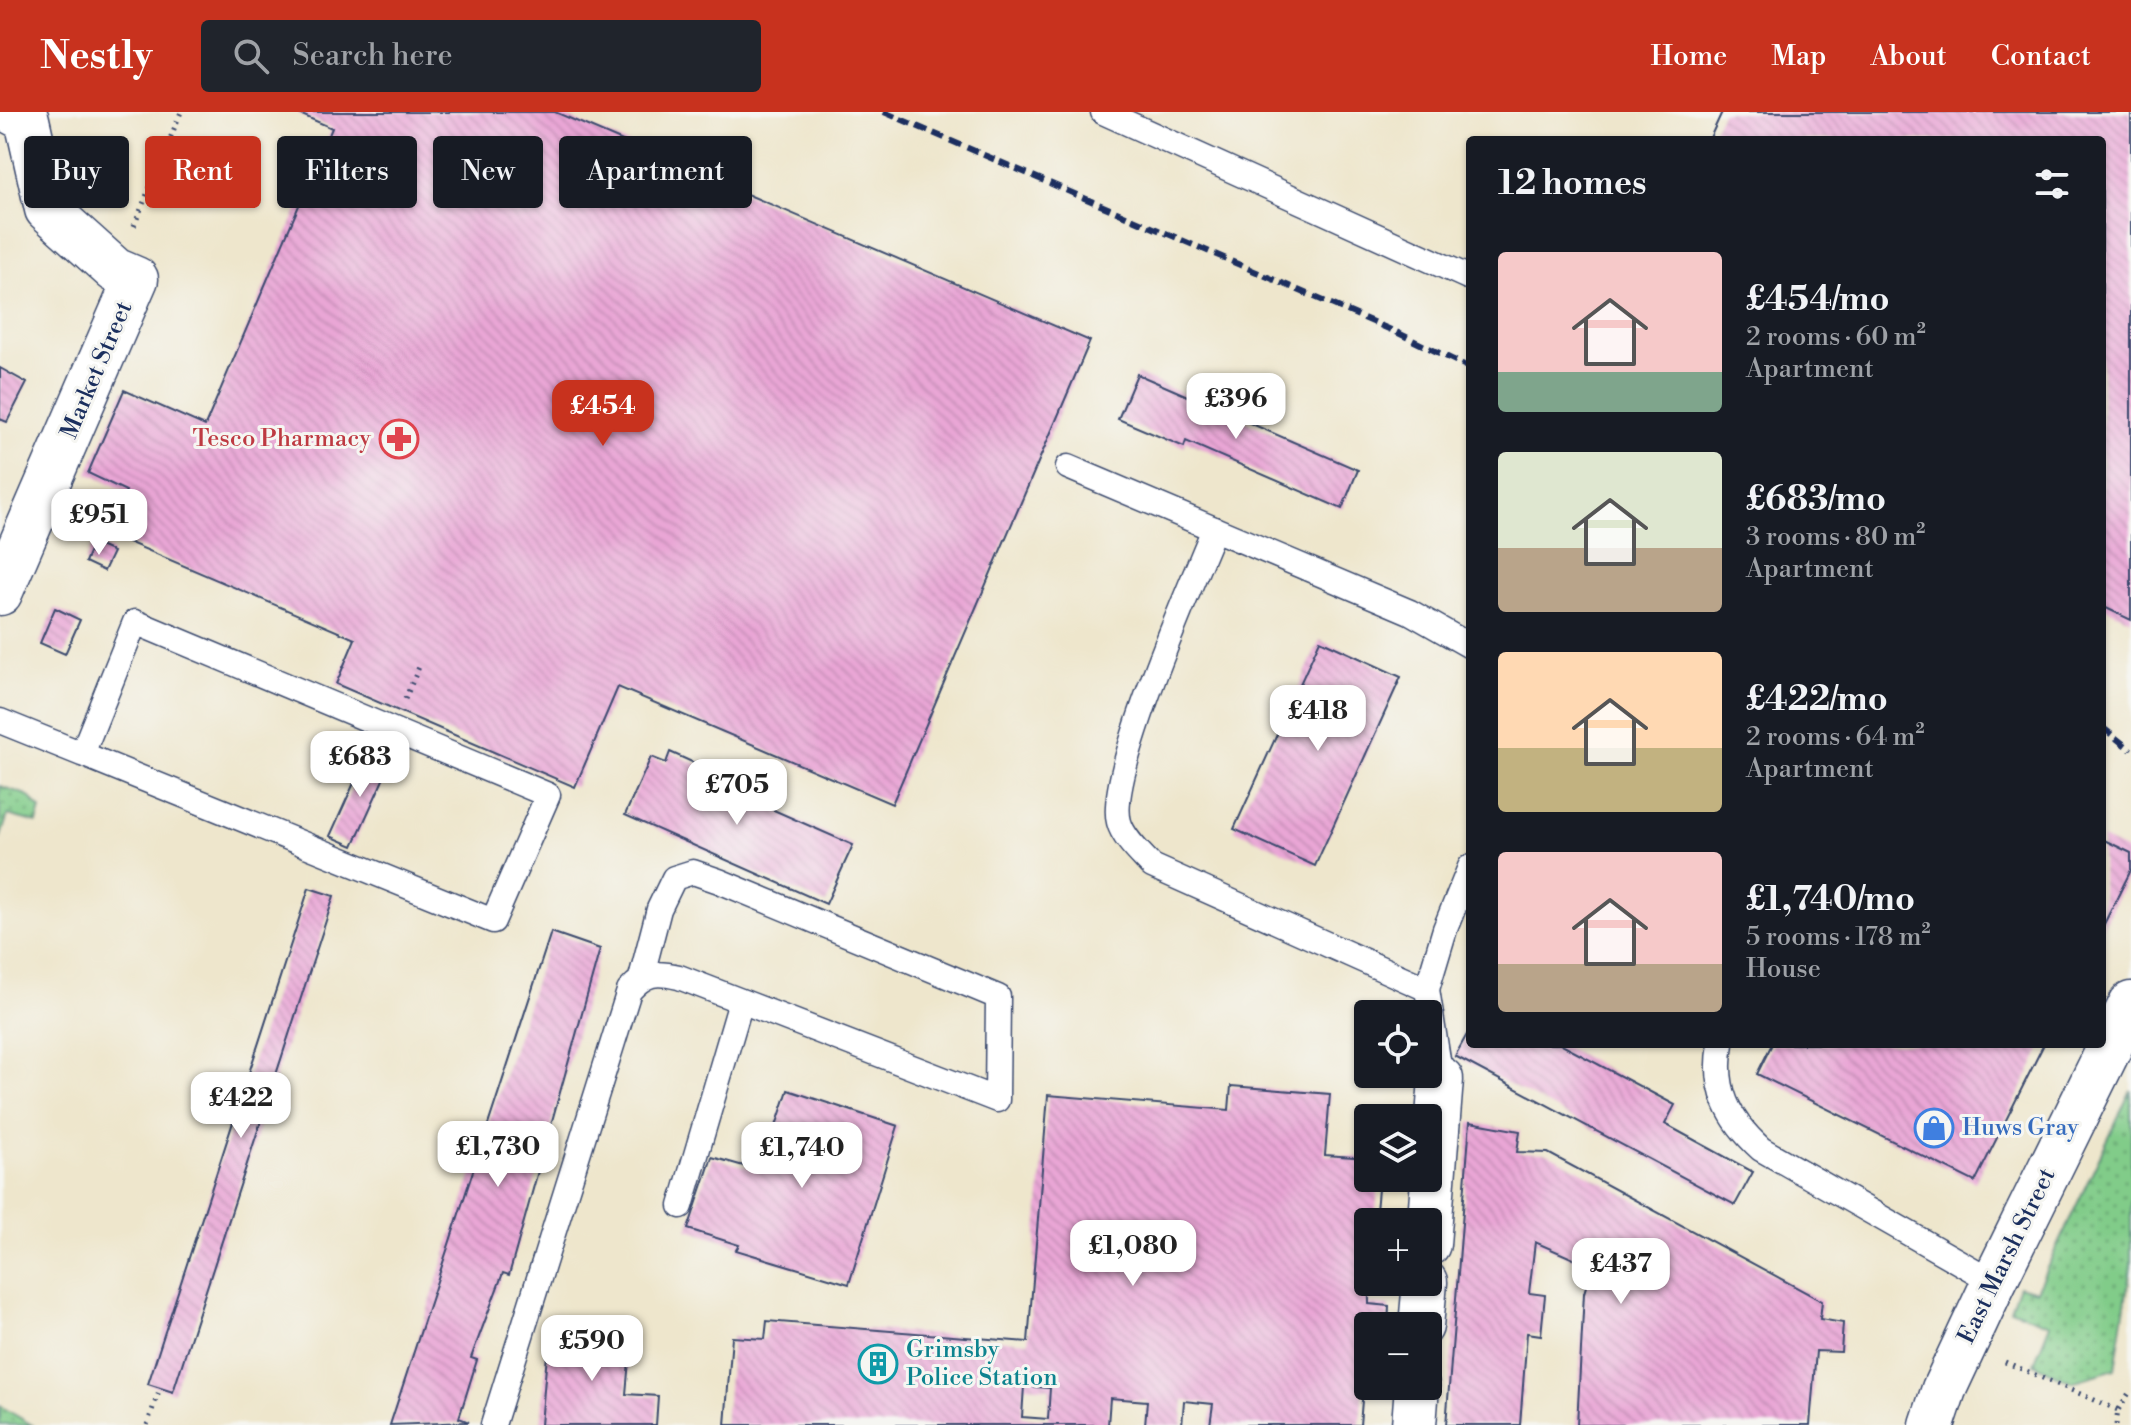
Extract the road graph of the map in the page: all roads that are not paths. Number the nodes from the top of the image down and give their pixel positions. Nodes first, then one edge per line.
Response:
1 (12, 112) edge
2 (1103, 112) edge
3 (1466, 276) edge
4 (1068, 467) dead end
5 (1214, 529) junction
6 (0, 593) edge
7 (1466, 644) edge
8 (0, 721) edge
9 (82, 754) junction
10 (1466, 877) edge
11 (641, 978) junction
12 (1427, 989) junction
13 (1429, 1000) edge
14 (741, 1002) junction
15 (2131, 1004) edge
16 (1721, 1048) edge
17 (1440, 1088) edge
18 (681, 1206) dead end
19 (1431, 1208) edge
20 (1994, 1282) junction
21 (1416, 1400) edge
22 (493, 1425) edge
23 (1414, 1425) edge
24 (1932, 1425) edge

1 - 6 street, Market Street
2 - 3 lane
4 - 5 lane
5 - 7 lane
5 - 12 lane
8 - 9 lane
9 - 9 lane
10 - 12 lane
11 - 14 lane
11 - 14 lane
11 - 22 lane
12 - 13 lane
14 - 18 lane
15 - 20 street, East Marsh Street
16 - 20 lane
17 - 19 street
20 - 24 street, East Marsh Street
21 - 23 street

